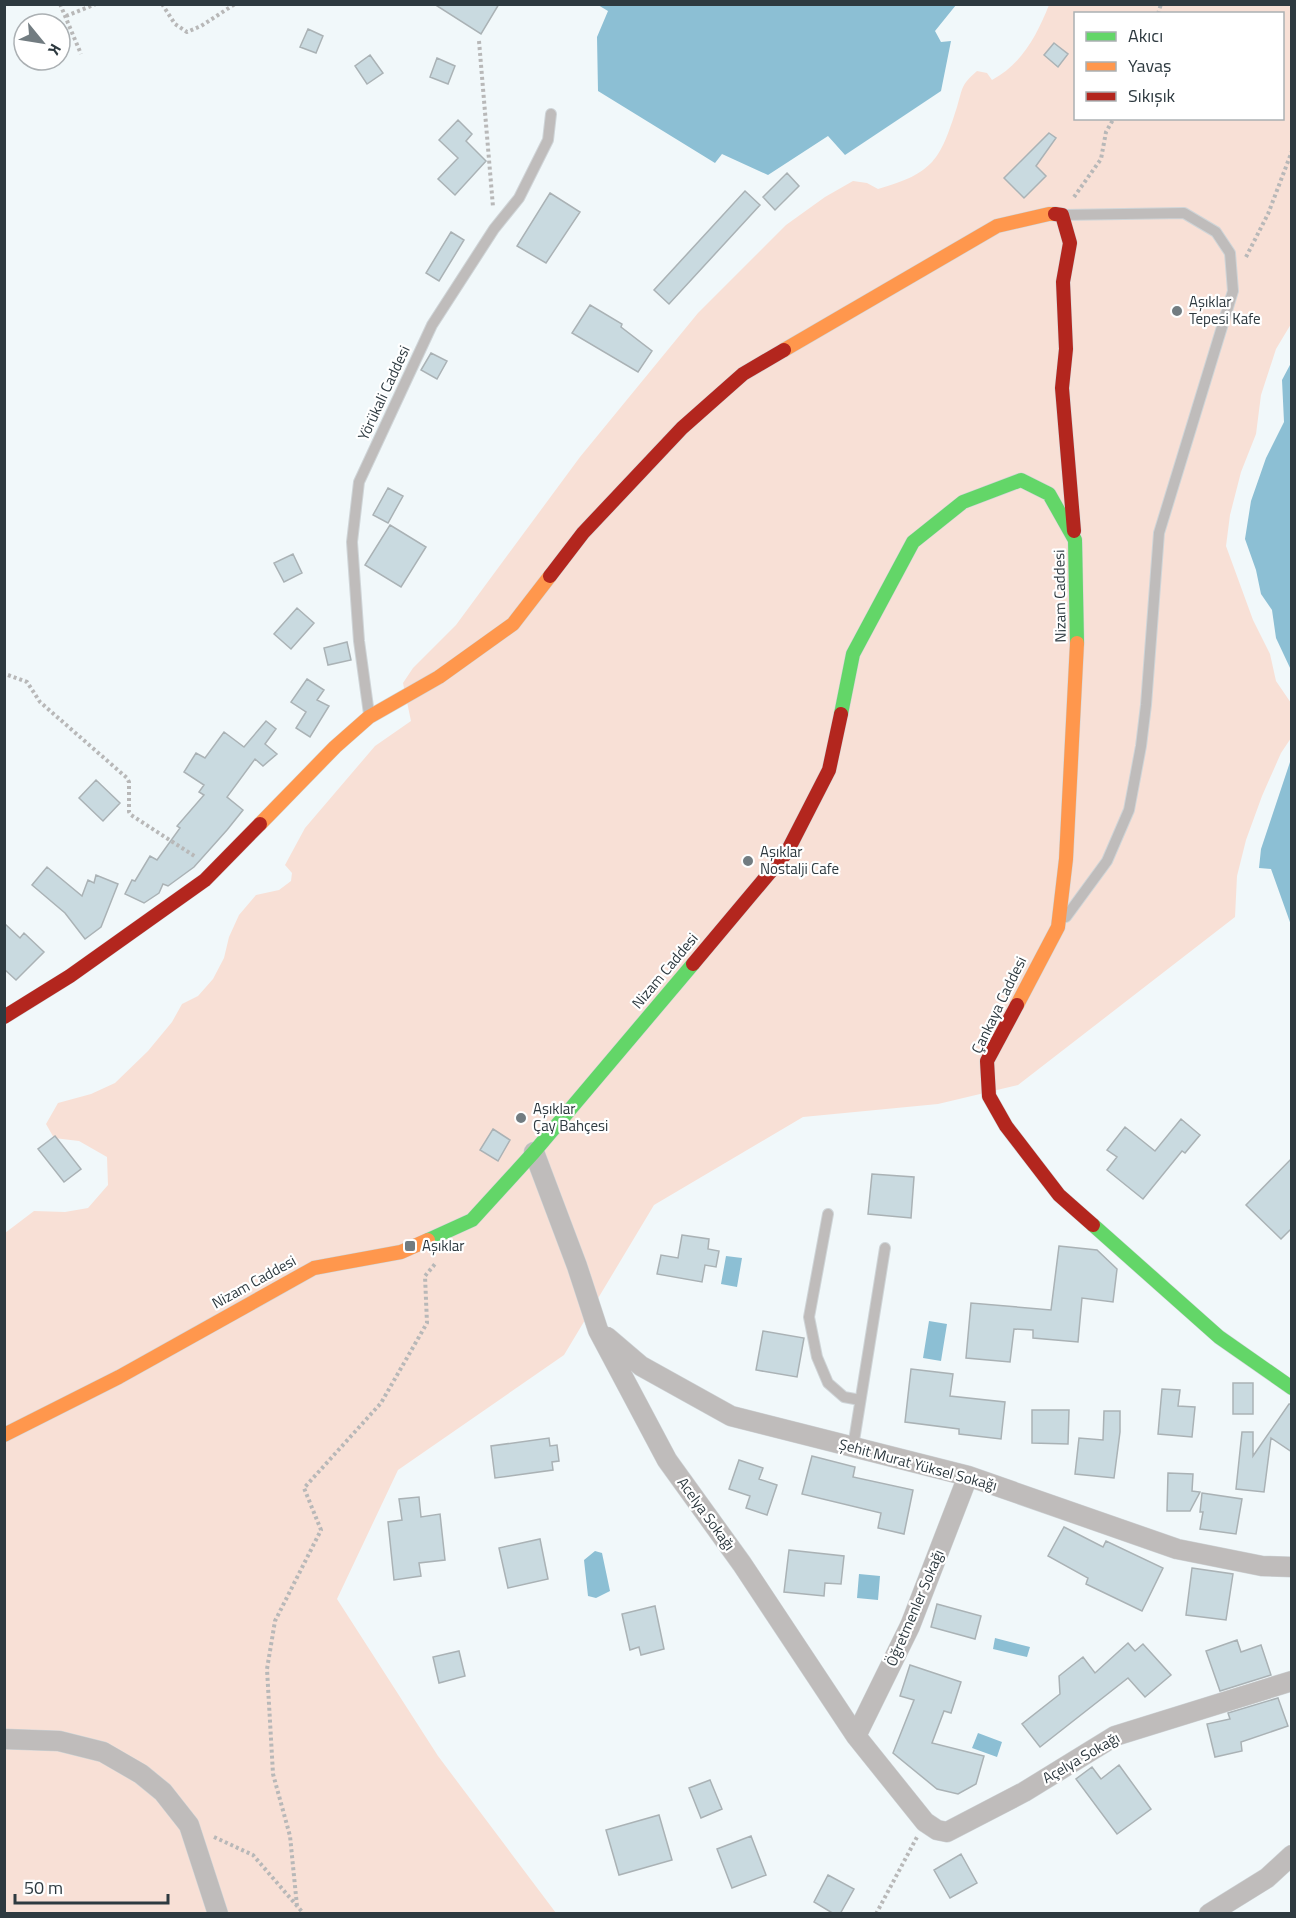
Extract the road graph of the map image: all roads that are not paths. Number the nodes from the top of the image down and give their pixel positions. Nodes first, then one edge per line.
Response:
1 (550, 114) dead end
2 (1062, 215) junction
3 (1075, 540) junction
4 (1077, 654) joint
5 (369, 717) junction
6 (1058, 927) junction
7 (4, 1017) edge
8 (534, 1152) junction
9 (828, 1214) dead end
10 (885, 1248) dead end
11 (598, 1330) junction
12 (1292, 1388) edge
13 (860, 1400) junction
14 (4, 1435) edge
15 (853, 1447) junction
16 (968, 1476) junction
17 (1292, 1567) edge
18 (1292, 1681) edge
19 (856, 1736) junction
20 (4, 1739) edge
21 (947, 1832) joint
22 (1292, 1855) edge
23 (218, 1914) edge
24 (1209, 1914) edge

1 - 5 lane, Yörükali Caddesi
2 - 3 street
2 - 5 street
2 - 6 lane
3 - 4 street, Nizam Caddesi
3 - 8 street, Nizam Caddesi
4 - 6 street, Çankaya Caddesi
5 - 7 street
6 - 12 street, Çankaya Caddesi
8 - 11 street, Acelya Sokağı
8 - 14 street, Nizam Caddesi
9 - 13 lane
10 - 13 lane
11 - 15 street, Şehit Murat Yüksel Sokağı
11 - 19 street, Acelya Sokağı
13 - 15 lane
15 - 16 street, Şehit Murat Yüksel Sokağı
16 - 17 street, Şehit Murat Yüksel Sokağı
16 - 19 street, Öğretmenler Sokağı
18 - 21 street, Açelya Sokağı
19 - 21 street, Acelya Sokağı
20 - 23 street
22 - 24 street

